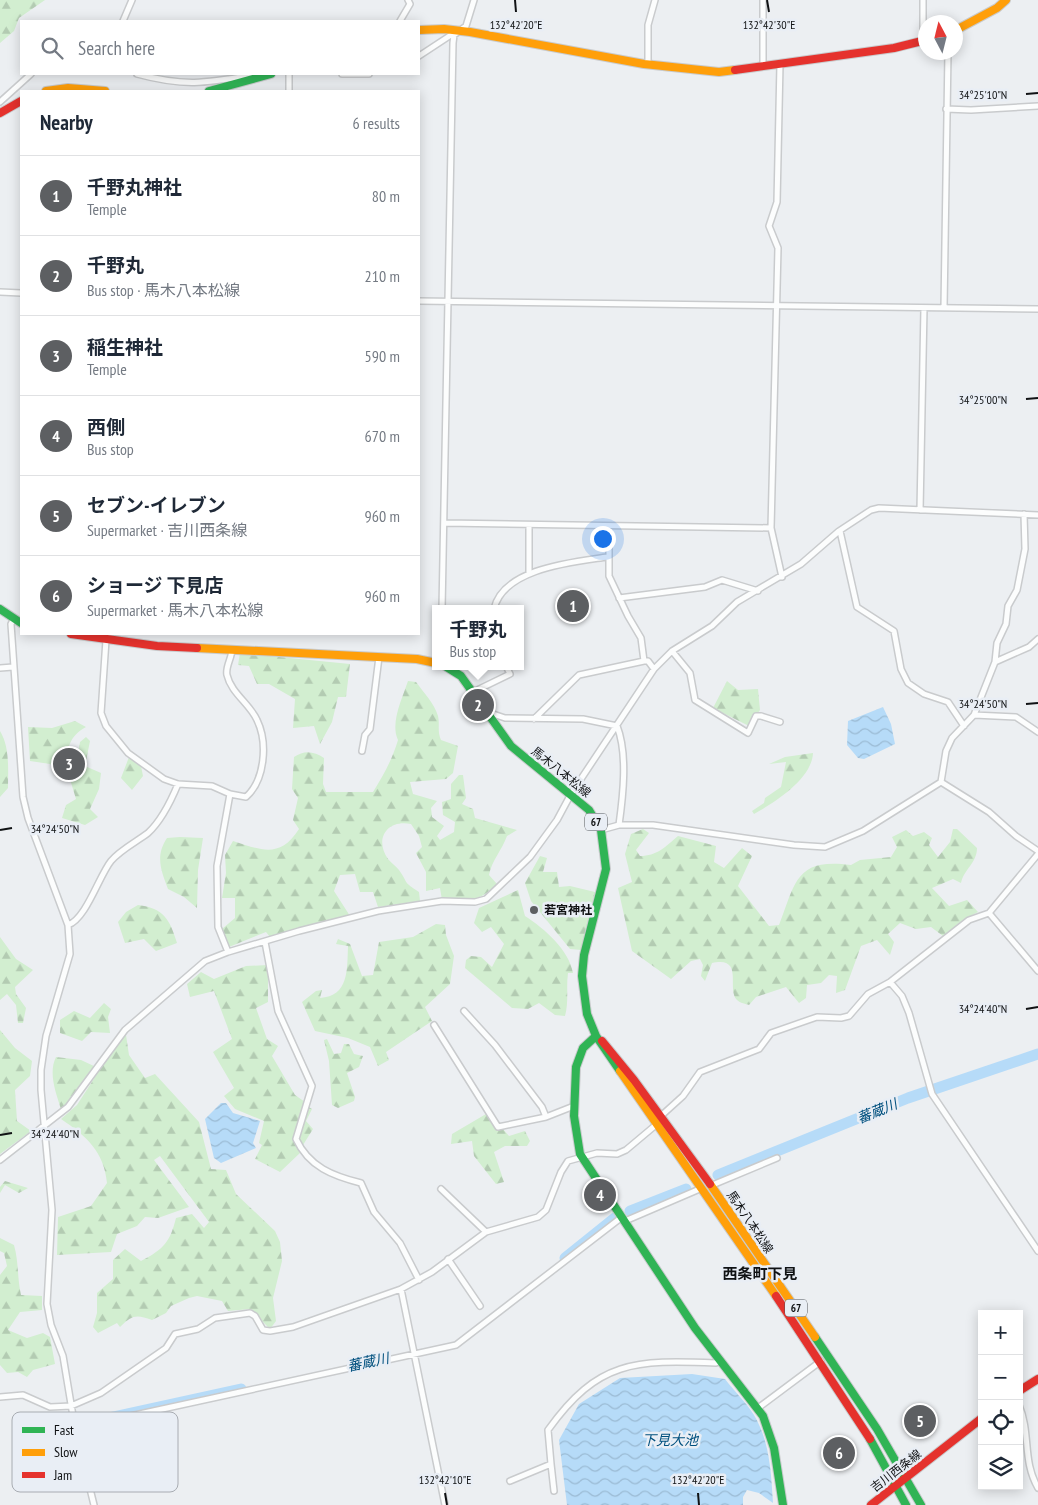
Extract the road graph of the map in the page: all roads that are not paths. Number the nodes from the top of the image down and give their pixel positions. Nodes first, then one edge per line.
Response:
1 (132, 0) edge
2 (408, 0) edge
3 (474, 0) edge
4 (655, 0) edge
5 (763, 0) edge
6 (923, 0) edge
7 (1006, 0) edge
8 (923, 15) edge
9 (123, 20) edge
10 (401, 20) edge
11 (963, 26) edge
12 (420, 30) edge
13 (456, 32) junction
14 (918, 42) edge
15 (420, 55) edge
16 (948, 60) edge
17 (648, 64) junction
18 (780, 64) junction
19 (763, 66) junction
20 (30, 75) edge
21 (141, 75) edge
22 (255, 75) edge
23 (255, 75) edge
24 (267, 75) edge
25 (289, 75) edge
26 (262, 77) junction
27 (49, 90) edge
28 (97, 90) edge
29 (213, 90) edge
30 (288, 90) edge
31 (0, 102) edge
32 (20, 102) edge
33 (1038, 106) edge
34 (946, 109) junction
35 (0, 113) edge
36 (0, 292) edge
37 (20, 293) edge
38 (420, 301) edge
39 (448, 302) junction
40 (776, 306) junction
41 (924, 308) junction
42 (944, 308) junction
43 (1038, 309) edge
44 (920, 510) junction
45 (1024, 514) junction
46 (1038, 515) edge
47 (444, 523) junction
48 (529, 525) junction
49 (609, 526) junction
50 (771, 528) junction
51 (840, 531) junction
52 (608, 556) junction
53 (530, 574) junction
54 (782, 576) junction
55 (758, 591) junction
56 (619, 598) junction
57 (442, 605) edge
58 (495, 605) edge
59 (0, 609) edge
60 (17, 622) edge
61 (77, 635) edge
62 (1038, 639) edge
63 (106, 640) junction
64 (232, 649) junction
65 (672, 651) junction
66 (379, 657) junction
67 (432, 661) edge
68 (644, 661) junction
69 (994, 662) junction
70 (13, 667) junction
71 (0, 668) edge
72 (654, 668) junction
73 (451, 670) edge
74 (508, 670) edge
75 (473, 692) junction
76 (487, 712) junction
77 (974, 715) junction
78 (534, 719) junction
79 (780, 722) dead end
80 (617, 726) junction
81 (964, 726) junction
82 (1038, 732) edge
83 (362, 751) dead end
84 (941, 782) junction
85 (178, 784) junction
86 (230, 794) junction
87 (571, 794) junction
88 (619, 825) junction
89 (601, 830) junction
90 (1038, 852) edge
91 (988, 913) junction
92 (68, 925) junction
93 (265, 942) junction
94 (228, 952) junction
95 (1038, 971) edge
96 (890, 982) junction
97 (464, 1011) dead end
98 (434, 1025) dead end
99 (596, 1036) junction
100 (574, 1106) junction
101 (662, 1115) junction
102 (546, 1117) junction
103 (656, 1124) junction
104 (43, 1127) junction
105 (581, 1156) junction
106 (777, 1158) dead end
107 (0, 1160) edge
108 (712, 1185) junction
109 (441, 1189) dead end
110 (700, 1189) junction
111 (623, 1219) junction
112 (486, 1232) junction
113 (1038, 1251) edge
114 (448, 1259) junction
115 (418, 1280) junction
116 (401, 1290) junction
117 (480, 1306) dead end
118 (415, 1353) junction
119 (720, 1359) junction
120 (821, 1361) junction
121 (1038, 1379) edge
122 (1023, 1388) edge
123 (0, 1397) edge
124 (71, 1406) junction
125 (758, 1408) junction
126 (72, 1412) edge
127 (148, 1412) edge
128 (1023, 1419) edge
129 (978, 1421) edge
130 (551, 1464) junction
131 (907, 1477) junction
132 (510, 1480) dead end
133 (896, 1486) junction
134 (1038, 1488) edge
135 (554, 1491) dead end
136 (91, 1492) edge
137 (94, 1505) edge
138 (445, 1505) edge
139 (783, 1505) edge
140 (871, 1505) edge
141 (906, 1505) edge
142 (921, 1505) edge

1 - 9 street
2 - 10 street
3 - 13 street
4 - 17 street
5 - 19 street
6 - 8 street
7 - 11 main road
12 - 13 main road
13 - 15 street
13 - 17 main road
13 - 39 street
14 - 18 main road
16 - 34 street
17 - 19 main road
18 - 19 main road
18 - 40 street
20 - 31 street
21 - 22 street
23 - 26 street
24 - 26 main road
25 - 30 street
26 - 29 main road
27 - 28 main road
32 - 35 main road
33 - 34 street
34 - 42 street
36 - 37 street
38 - 39 street
39 - 40 street
39 - 47 street
40 - 41 street
40 - 50 street
41 - 42 street
41 - 44 street
42 - 43 street
44 - 45 street
44 - 51 street
45 - 46 street
45 - 69 street
47 - 48 street
47 - 57 street
48 - 49 street
48 - 53 street
49 - 50 street
49 - 52 street
50 - 54 street
51 - 54 street
51 - 81 street
52 - 53 street
52 - 56 street
53 - 58 street
54 - 55 street
55 - 56 street
55 - 65 street
56 - 68 street
59 - 60 main road
60 - 70 street
61 - 63 main road
62 - 69 street
63 - 64 main road
63 - 85 street
64 - 66 main road
64 - 86 street
65 - 72 street
65 - 79 street
66 - 67 main road
66 - 83 street
68 - 72 street
68 - 78 street
69 - 77 street
70 - 71 street
70 - 92 street
72 - 80 street
73 - 75 main road, 馬木八本松線 / 67
74 - 75 street
75 - 76 main road, 馬木八本松線 / 67
76 - 78 street
76 - 87 main road, 馬木八本松線 / 67
77 - 81 street
77 - 82 street
78 - 80 street
80 - 87 street
80 - 88 street
81 - 84 street
84 - 88 street
84 - 90 street
85 - 86 street
85 - 92 street
86 - 94 street
87 - 89 main road, 馬木八本松線 / 67
87 - 93 street
88 - 89 street
89 - 99 main road, 馬木八本松線 / 67
90 - 91 street
91 - 95 street
91 - 96 street
92 - 104 street
93 - 94 street
93 - 115 street
94 - 104 street
96 - 101 street
96 - 113 street
97 - 102 street
98 - 102 street
99 - 100 main road
99 - 101 main road, 馬木八本松線 / 67
99 - 103 main road, 馬木八本松線 / 67
100 - 102 street
100 - 105 main road
101 - 108 main road, 馬木八本松線 / 67
103 - 105 street
103 - 110 main road, 馬木八本松線 / 67
104 - 107 street
104 - 124 street
105 - 111 main road
105 - 112 street
106 - 108 street
108 - 110 street
108 - 131 main road, 馬木八本松線 / 67
109 - 112 street
110 - 111 street
110 - 120 main road, 馬木八本松線 / 67
111 - 118 street
111 - 119 main road
112 - 114 street
114 - 115 street
114 - 117 street
115 - 116 street
116 - 118 street
116 - 124 street
118 - 127 street
118 - 138 street
119 - 125 main road
119 - 130 street
120 - 125 street
120 - 133 main road, 馬木八本松線 / 67
121 - 122 main road
123 - 124 street
124 - 126 street
125 - 139 main road
128 - 134 street
129 - 131 main road, 吉川西条線
130 - 132 street
130 - 135 street
131 - 133 main road, 吉川西条線
131 - 142 main road, 馬木八本松線 / 67
133 - 140 main road, 吉川西条線
133 - 141 main road, 馬木八本松線 / 67
136 - 137 street

